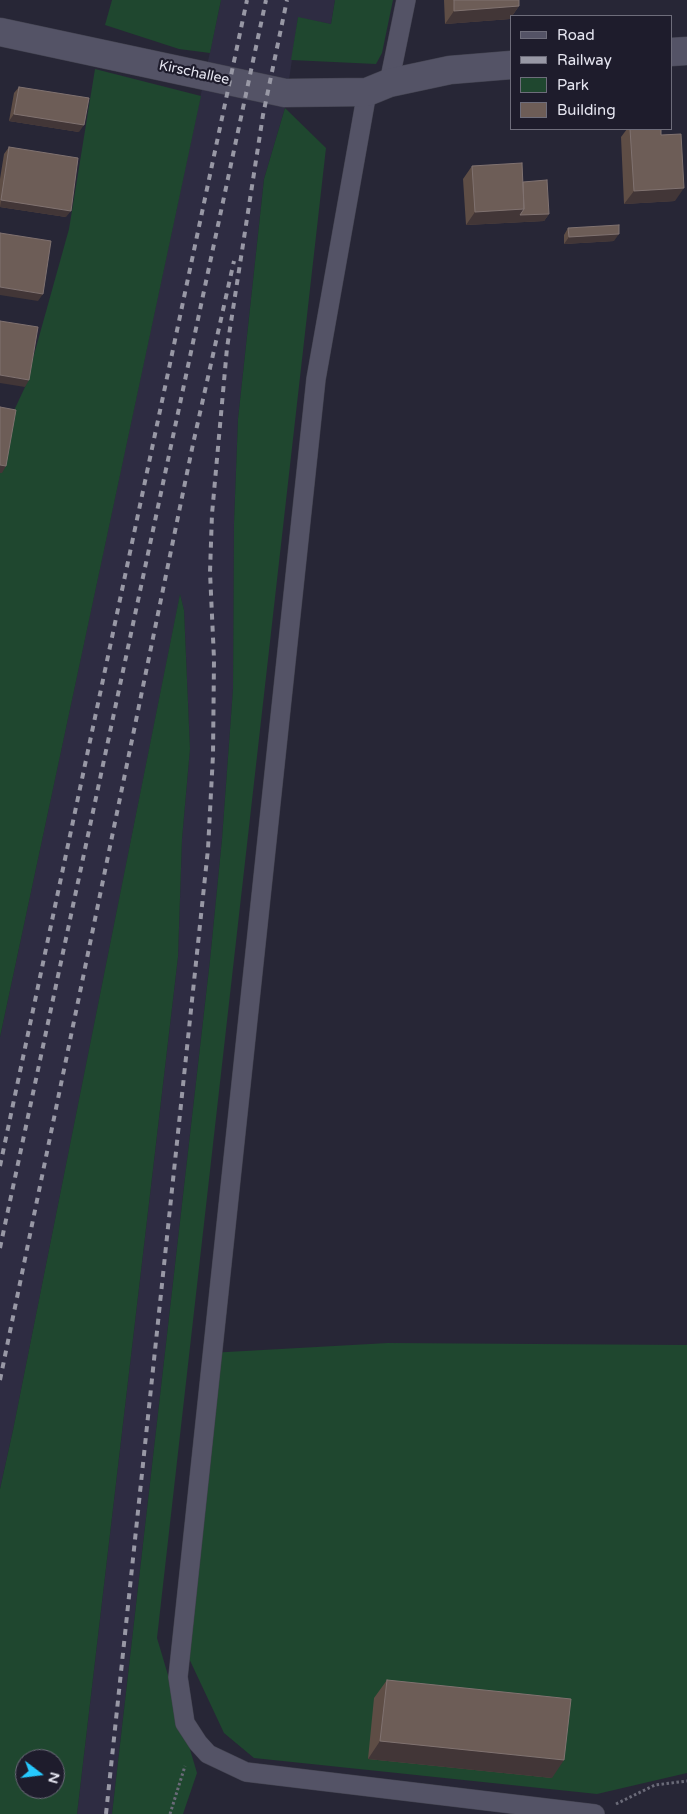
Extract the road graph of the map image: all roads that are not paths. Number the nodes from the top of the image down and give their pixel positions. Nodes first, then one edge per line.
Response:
1 (406, 0) edge
2 (0, 32) edge
3 (687, 51) edge
4 (672, 52) edge
5 (510, 65) edge
6 (378, 88) junction
7 (595, 1814) edge

1 - 6 lane
2 - 6 street, Kirschallee
3 - 4 street
5 - 6 street, Kirschallee
6 - 7 lane

